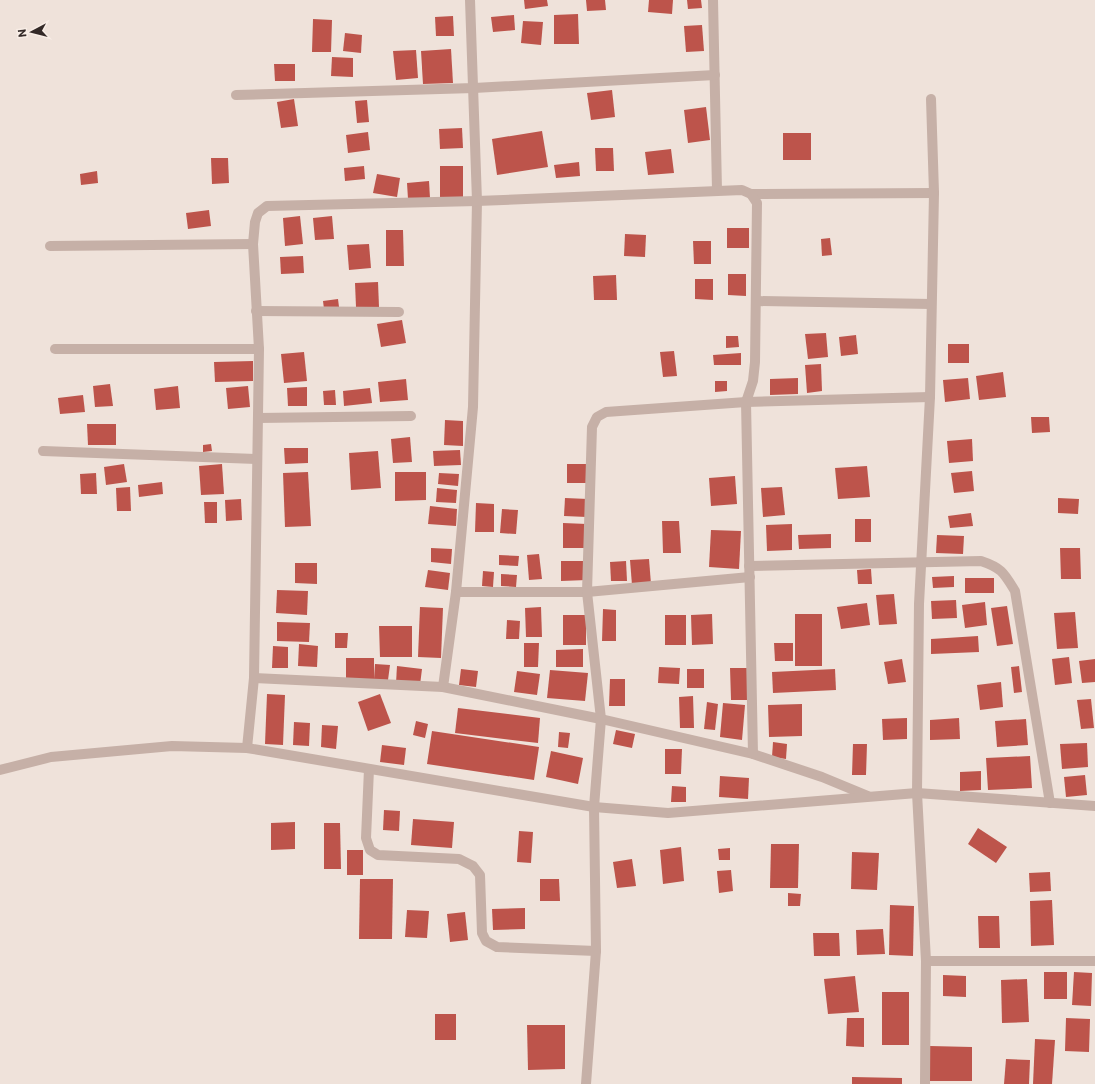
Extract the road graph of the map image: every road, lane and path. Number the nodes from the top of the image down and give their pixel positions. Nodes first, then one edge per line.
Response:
1 (470, 0) edge
2 (713, 0) edge
3 (715, 75) junction
4 (474, 88) junction
5 (236, 94) dead end
6 (931, 98) dead end
7 (717, 190) junction
8 (934, 193) junction
9 (751, 194) junction
10 (477, 201) junction
11 (252, 244) junction
12 (50, 246) dead end
13 (756, 301) junction
14 (931, 304) junction
15 (256, 311) junction
16 (399, 312) dead end
17 (55, 349) dead end
18 (259, 349) junction
19 (930, 397) junction
20 (746, 402) junction
21 (411, 416) dead end
22 (258, 418) junction
23 (43, 451) dead end
24 (257, 459) junction
25 (921, 562) junction
26 (749, 566) junction
27 (750, 577) junction
28 (456, 592) junction
29 (587, 592) junction
30 (254, 678) junction
31 (443, 687) junction
32 (601, 719) junction
33 (247, 748) junction
34 (753, 754) junction
35 (369, 769) junction
36 (0, 770) edge
37 (917, 794) junction
38 (870, 797) junction
39 (1050, 803) junction
40 (1095, 806) edge
41 (594, 807) junction
42 (596, 951) junction
43 (926, 961) junction
44 (1095, 961) edge
45 (586, 1084) edge
46 (925, 1084) edge

1 - 4 street
2 - 3 street
3 - 4 street
3 - 7 street
4 - 5 street
4 - 10 street
6 - 8 street
7 - 9 street
7 - 10 street
8 - 9 street
8 - 14 street
9 - 13 street
10 - 11 street
10 - 28 street
11 - 12 street
11 - 15 street
13 - 14 street
13 - 20 street
14 - 19 street
15 - 16 street
15 - 18 street
17 - 18 street
18 - 22 street
19 - 20 street
19 - 25 street
20 - 26 street
20 - 29 street
21 - 22 street
22 - 24 street
23 - 24 street
24 - 30 street
25 - 26 street
25 - 37 street
25 - 39 street
26 - 27 street
27 - 29 street
27 - 34 street
28 - 29 street
28 - 31 street
29 - 32 street
30 - 31 street
30 - 33 street
31 - 32 street
32 - 34 street
32 - 41 street
33 - 35 street
33 - 36 street
34 - 38 street
35 - 41 street
35 - 42 street
37 - 38 street
37 - 39 street
37 - 43 street
38 - 41 street
39 - 40 street
41 - 42 street
42 - 45 street
43 - 44 street
43 - 46 street

